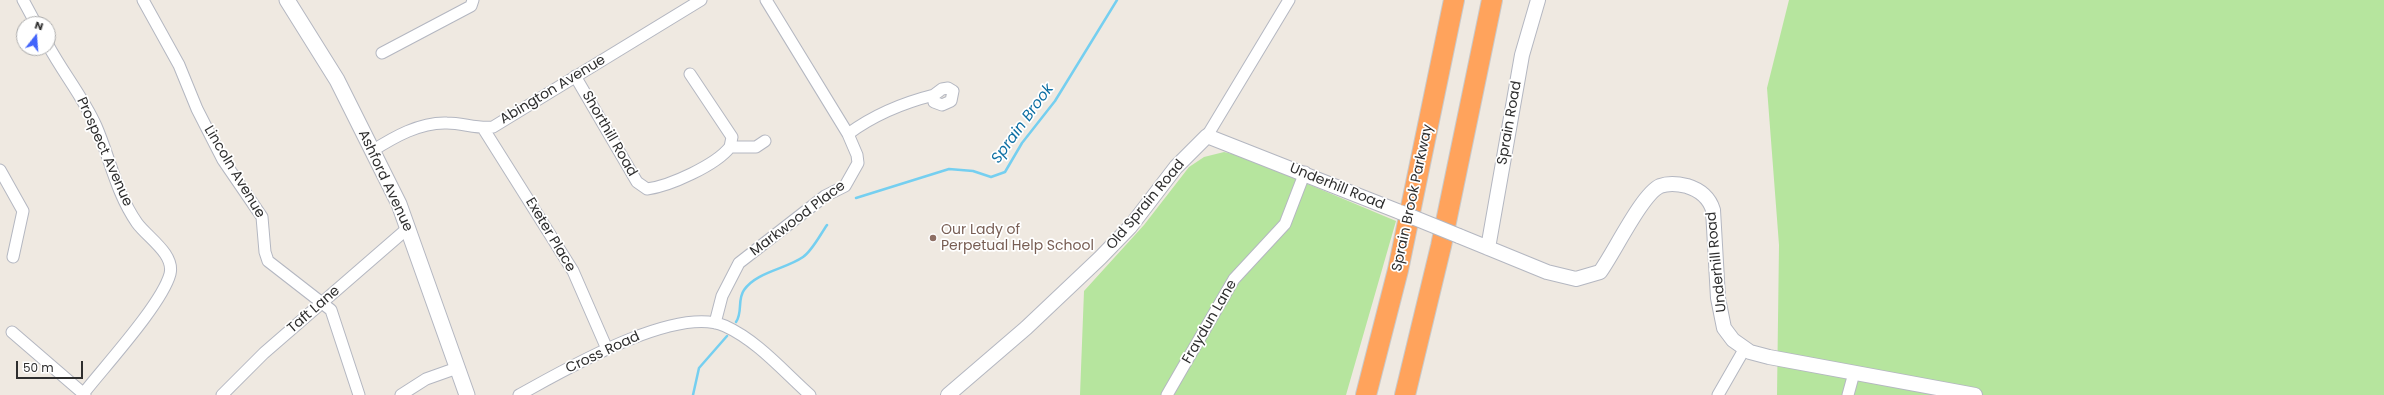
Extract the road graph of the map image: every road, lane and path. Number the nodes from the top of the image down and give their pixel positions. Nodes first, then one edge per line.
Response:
1 (23, 0) edge
2 (143, 0) edge
3 (287, 0) edge
4 (473, 0) edge
5 (701, 0) edge
6 (766, 0) edge
7 (1289, 0) edge
8 (1454, 0) edge
9 (1492, 0) edge
10 (1538, 0) edge
11 (32, 16) edge
12 (382, 53) dead end
13 (55, 56) edge
14 (690, 74) dead end
15 (576, 76) junction
16 (934, 94) dead end
17 (483, 128) junction
18 (848, 134) junction
19 (1207, 136) junction
20 (765, 141) dead end
21 (730, 147) junction
22 (372, 151) junction
23 (0, 170) edge
24 (1305, 173) junction
25 (3, 182) edge
26 (408, 228) junction
27 (1488, 248) junction
28 (13, 258) dead end
29 (323, 302) junction
30 (715, 323) junction
31 (12, 332) dead end
32 (1745, 348) junction
33 (607, 349) junction
34 (457, 368) junction
35 (1854, 373) junction
36 (84, 394) edge
37 (1958, 394) edge
38 (222, 395) edge
39 (359, 395) edge
40 (401, 395) edge
41 (467, 395) edge
42 (518, 395) edge
43 (810, 395) edge
44 (948, 395) edge
45 (1167, 395) edge
46 (1366, 395) edge
47 (1405, 395) edge
48 (1718, 395) edge
49 (1848, 395) edge
50 (1975, 395) edge

1 - 11 street
2 - 29 street, Lincoln Avenue
3 - 22 main road, Ashford Avenue
4 - 12 street
5 - 15 street, Abington Avenue
6 - 18 street, Markwood Place
7 - 19 street, Old Sprain Road
8 - 46 highway, Sprain Brook Parkway
9 - 47 highway
10 - 27 street, Sprain Road
13 - 36 street, Prospect Avenue
14 - 21 street
15 - 17 street, Abington Avenue
15 - 21 street, Shorthill Road
16 - 18 street
17 - 22 street, Abington Avenue
17 - 33 street, Exeter Place
18 - 30 street, Markwood Place
19 - 24 street, Underhill Road
19 - 44 street, Old Sprain Road
20 - 21 street
22 - 26 main road, Ashford Avenue
23 - 25 street
24 - 27 street, Underhill Road, bridge
24 - 45 street, Fraydun Lane
25 - 28 street
26 - 29 street, Taft Lane
26 - 34 main road, Ashford Avenue
27 - 32 street, Underhill Road
29 - 38 street, Taft Lane
29 - 39 street, Lincoln Avenue
30 - 33 street, Cross Road
30 - 43 street, Cross Road
31 - 36 street
32 - 35 street, Underhill Road
32 - 48 street
33 - 42 street, Cross Road
34 - 40 street
34 - 41 main road, Ashford Avenue
35 - 37 street, Underhill Road
35 - 49 street
37 - 50 street, Underhill Road

